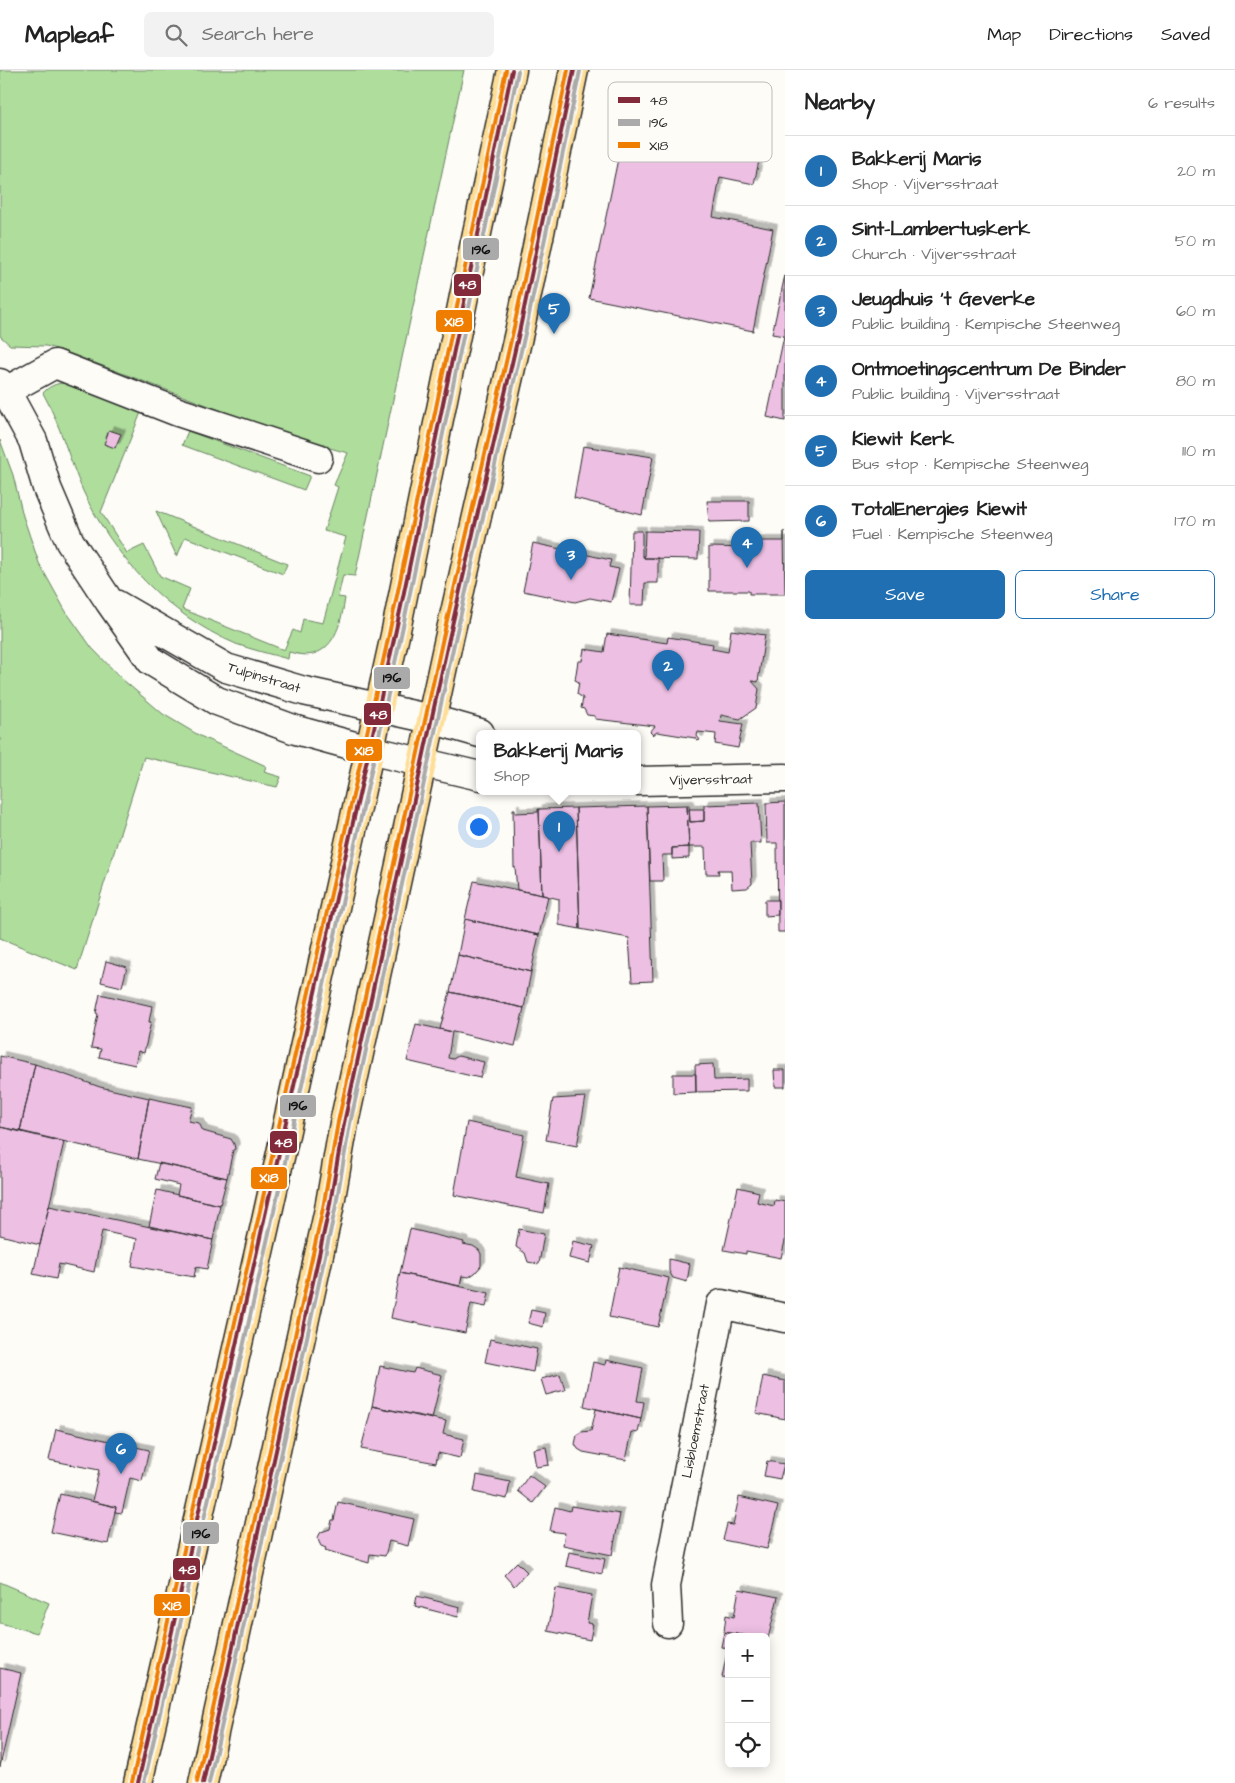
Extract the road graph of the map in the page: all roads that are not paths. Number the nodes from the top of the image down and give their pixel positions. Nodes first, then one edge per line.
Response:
1 (512, 70) edge
2 (574, 70) edge
3 (3, 387) edge
4 (318, 458) dead end
5 (109, 602) junction
6 (378, 708) junction
7 (432, 719) junction
8 (476, 732) edge
9 (369, 750) junction
10 (423, 762) junction
11 (476, 775) edge
12 (785, 778) edge
13 (641, 782) edge
14 (785, 1318) edge
15 (668, 1623) dead end
16 (138, 1783) edge
17 (202, 1783) edge

1 - 6 main road
2 - 7 main road
3 - 4 street
3 - 5 street, Tulpinstraat
5 - 6 street, Tulpinstraat
5 - 9 street, Tulpinstraat
6 - 7 street, Tulpinstraat
6 - 9 main road
7 - 8 street
7 - 10 main road
9 - 10 street
9 - 16 main road
10 - 11 street
10 - 17 main road
12 - 13 street, Vijversstraat
14 - 15 street, Lisbloemstraat

